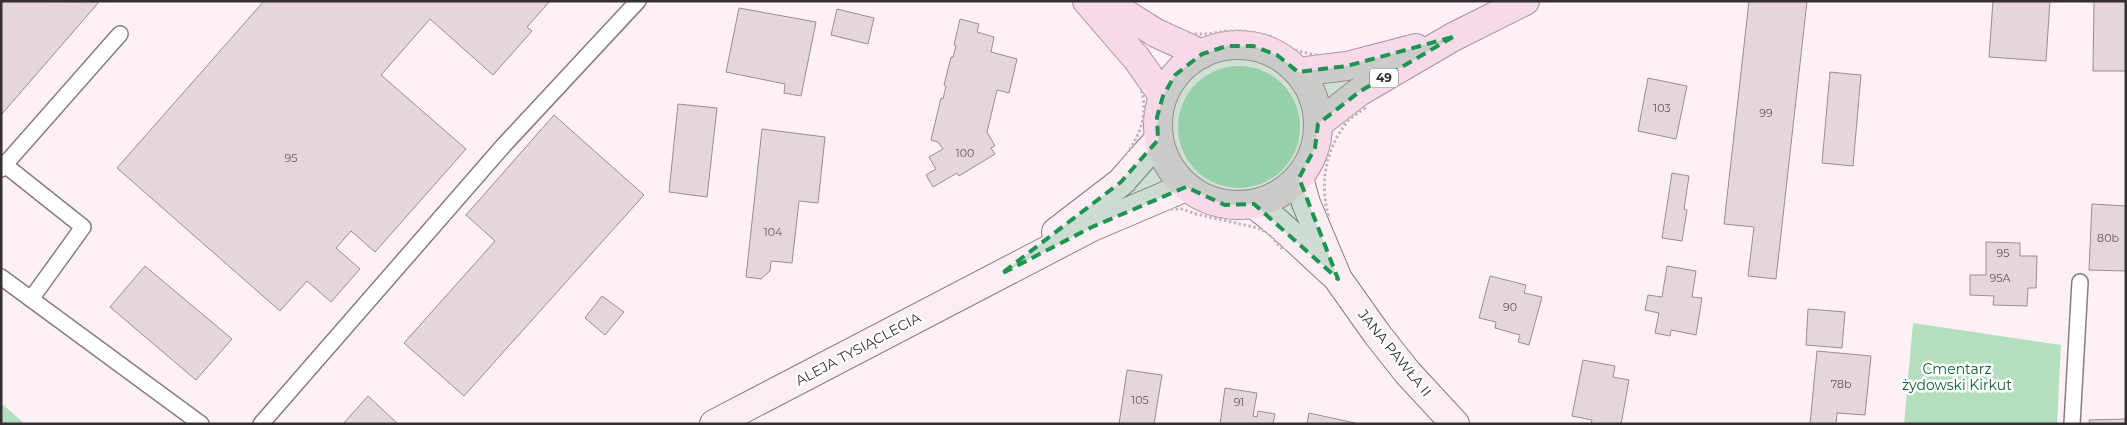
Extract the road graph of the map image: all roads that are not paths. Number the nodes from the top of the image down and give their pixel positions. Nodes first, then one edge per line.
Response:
1 (638, 1) edge
2 (1088, 1) edge
3 (1105, 1) edge
4 (1525, 1) edge
5 (120, 34) dead end
6 (1453, 37) junction
7 (1202, 54) junction
8 (1298, 72) junction
9 (1163, 96) junction
10 (1318, 124) junction
11 (1158, 140) junction
12 (3, 167) edge
13 (1298, 178) junction
14 (1186, 187) junction
15 (1254, 204) junction
16 (1305, 231) junction
17 (1001, 274) junction
18 (1, 277) edge
19 (2080, 282) dead end
20 (31, 299) junction
21 (201, 424) edge
22 (261, 424) edge
23 (714, 424) edge
24 (1455, 424) edge
25 (2072, 424) edge

1 - 22 lane
2 - 9 main road
3 - 7 main road
4 - 6 main road, 49
5 - 12 lane
6 - 8 main road, 49
6 - 10 main road, 49
7 - 8 main road
7 - 9 main road
8 - 10 main road
9 - 11 main road
10 - 13 main road
11 - 14 main road
11 - 17 street, ALEJA TYSIĄCLECIA
12 - 20 lane
13 - 15 main road
13 - 16 street, JANA PAWŁA II
14 - 15 main road
14 - 17 street, ALEJA TYSIĄCLECIA
15 - 16 street, JANA PAWŁA II
16 - 24 street, JANA PAWŁA II
17 - 23 street, ALEJA TYSIĄCLECIA
18 - 20 lane
19 - 25 lane
20 - 21 lane

